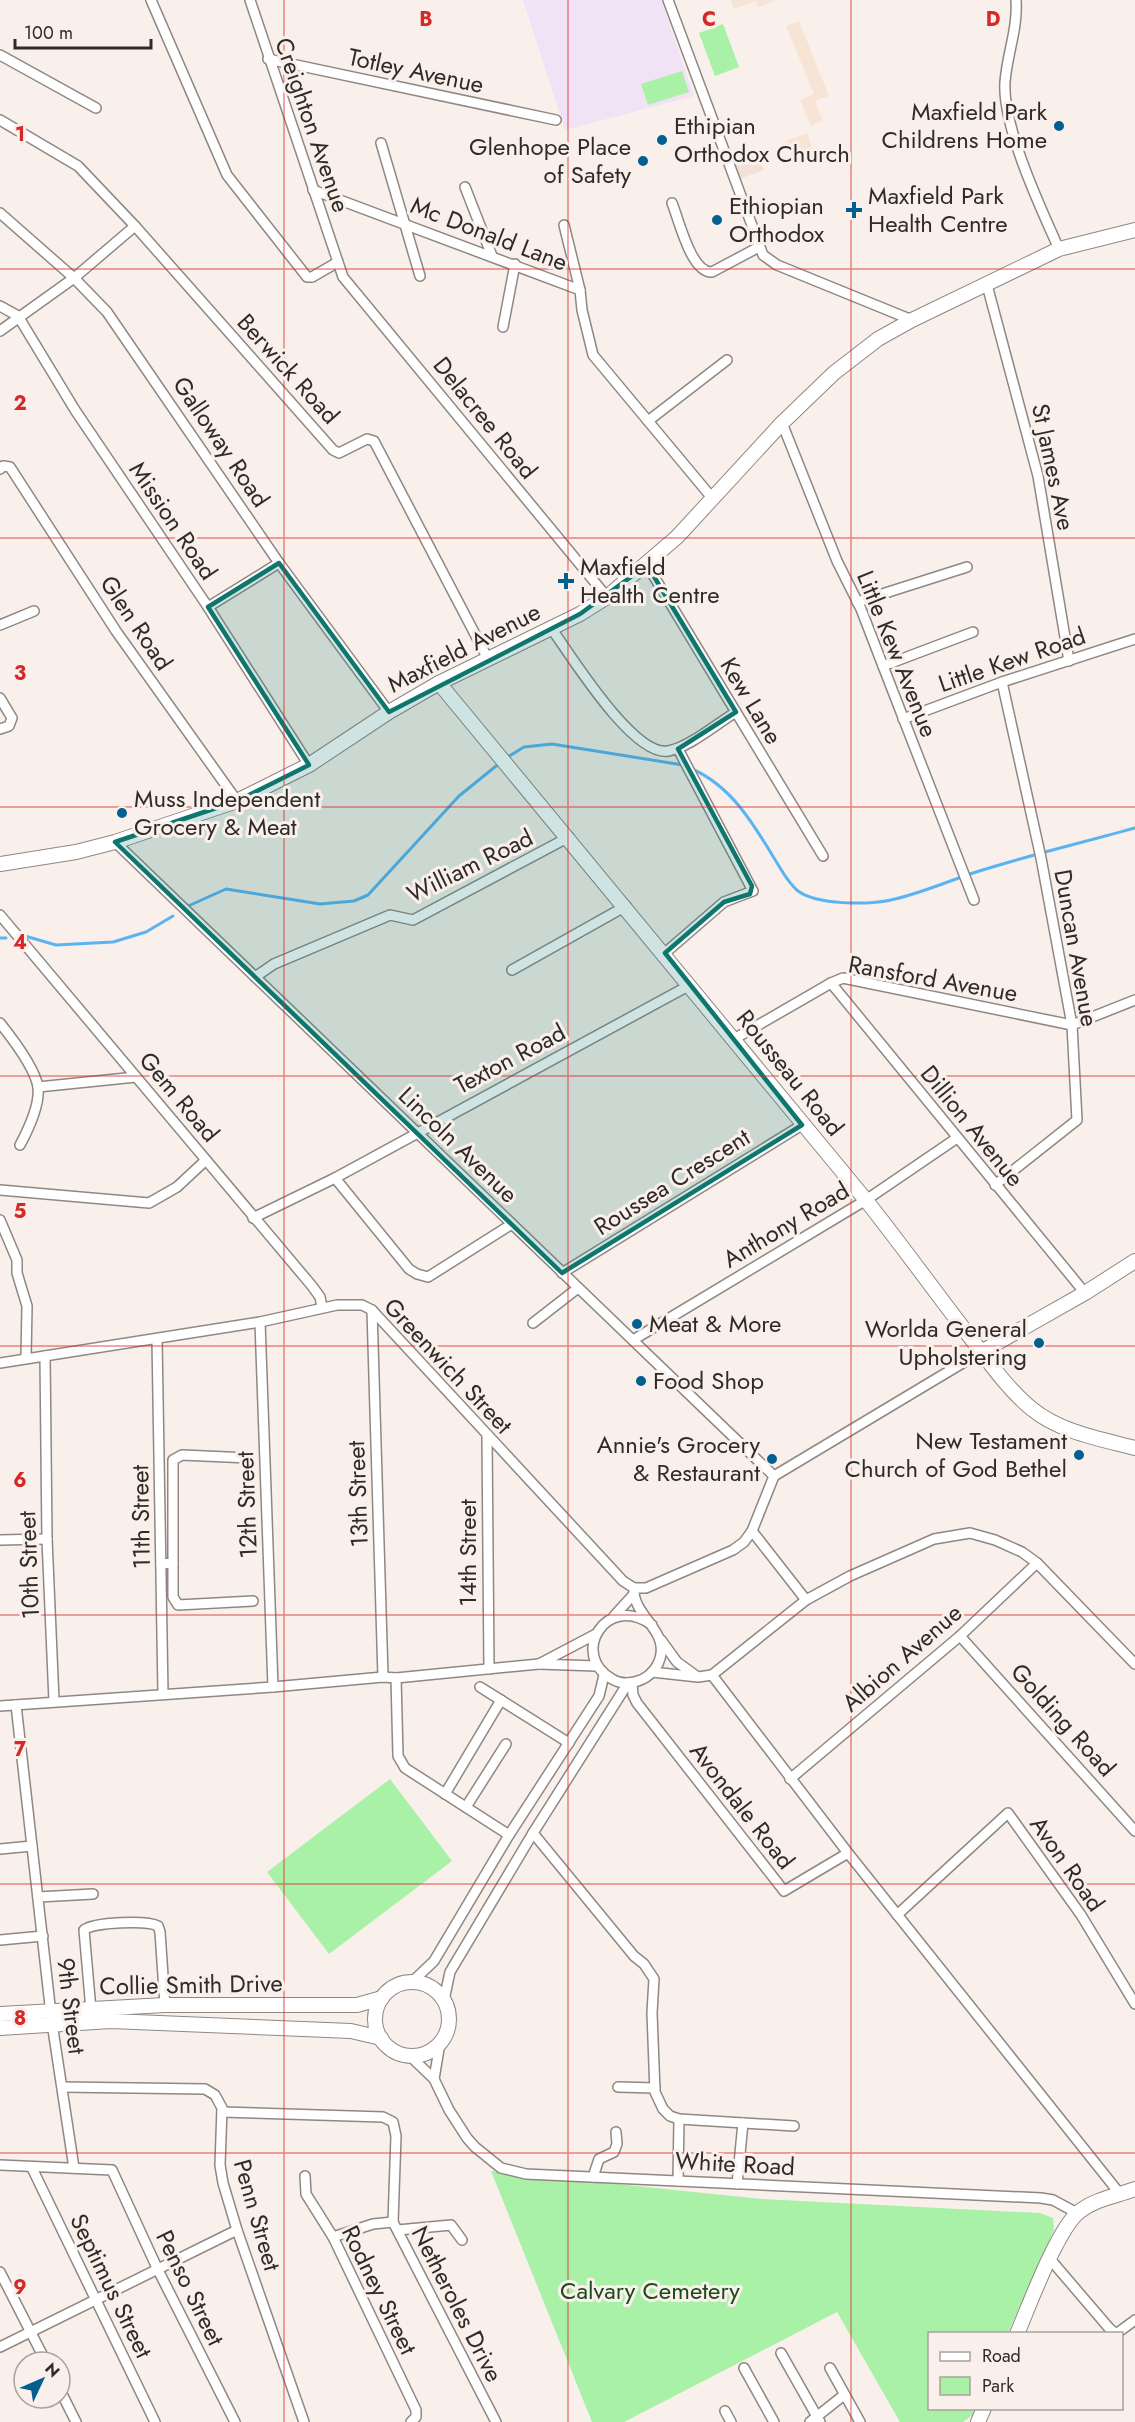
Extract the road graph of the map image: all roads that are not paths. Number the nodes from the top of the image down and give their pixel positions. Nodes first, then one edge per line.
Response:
1 (151, 0) edge
2 (249, 0) edge
3 (668, 0) edge
4 (1016, 0) edge
5 (0, 55) edge
6 (268, 59) junction
7 (96, 108) dead end
8 (0, 120) edge
9 (556, 120) dead end
10 (381, 143) dead end
11 (465, 187) dead end
12 (313, 190) junction
13 (672, 203) dead end
14 (0, 213) edge
15 (403, 223) junction
16 (564, 225) dead end
17 (135, 226) junction
18 (1135, 230) edge
19 (759, 247) junction
20 (1059, 249) junction
21 (492, 256) junction
22 (338, 262) junction
23 (515, 264) junction
24 (420, 276) dead end
25 (74, 279) junction
26 (987, 285) junction
27 (580, 290) junction
28 (0, 306) edge
29 (18, 316) junction
30 (912, 320) junction
31 (503, 327) dead end
32 (0, 331) edge
33 (727, 360) dead end
34 (648, 421) junction
35 (782, 423) junction
36 (3, 467) edge
37 (713, 499) junction
38 (279, 563) junction
39 (646, 565) junction
40 (967, 567) dead end
41 (607, 597) junction
42 (857, 602) junction
43 (208, 608) junction
44 (34, 611) dead end
45 (0, 625) edge
46 (551, 628) junction
47 (974, 632) dead end
48 (1135, 639) edge
49 (488, 659) junction
50 (1069, 661) junction
51 (883, 666) junction
52 (439, 682) junction
53 (1002, 682) junction
54 (0, 698) edge
55 (389, 712) junction
56 (736, 712) junction
57 (903, 719) junction
58 (0, 729) edge
59 (678, 749) junction
60 (309, 765) junction
61 (237, 801) junction
62 (569, 837) junction
63 (115, 842) junction
64 (823, 856) dead end
65 (0, 864) edge
66 (974, 900) dead end
67 (627, 906) junction
68 (0, 915) edge
69 (664, 953) junction
70 (512, 970) dead end
71 (255, 977) junction
72 (831, 983) junction
73 (690, 985) junction
74 (1135, 1000) edge
75 (0, 1023) edge
76 (1072, 1025) junction
77 (734, 1039) junction
78 (136, 1077) junction
79 (38, 1087) junction
80 (802, 1125) junction
81 (417, 1132) junction
82 (957, 1138) junction
83 (20, 1145) dead end
84 (206, 1160) junction
85 (334, 1178) junction
86 (995, 1185) junction
87 (0, 1190) edge
88 (866, 1200) junction
89 (253, 1218) junction
90 (0, 1220) edge
91 (512, 1224) junction
92 (2, 1234) edge
93 (1135, 1261) edge
94 (562, 1273) junction
95 (578, 1288) junction
96 (1085, 1293) junction
97 (322, 1307) junction
98 (372, 1310) junction
99 (260, 1322) junction
100 (532, 1323) dead end
101 (157, 1339) junction
102 (633, 1340) junction
103 (981, 1352) junction
104 (45, 1356) junction
105 (26, 1358) junction
106 (0, 1363) edge
107 (487, 1436) junction
108 (1135, 1448) edge
109 (249, 1458) dead end
110 (774, 1476) junction
111 (752, 1531) junction
112 (47, 1539) junction
113 (0, 1540) edge
114 (173, 1563) junction
115 (1037, 1563) junction
116 (161, 1564) junction
117 (634, 1591) junction
118 (806, 1600) junction
119 (253, 1601) dead end
120 (604, 1623) junction
121 (651, 1625) junction
122 (596, 1634) junction
123 (658, 1635) junction
124 (960, 1636) junction
125 (539, 1664) junction
126 (1135, 1664) edge
127 (597, 1665) junction
128 (489, 1670) junction
129 (652, 1672) junction
130 (604, 1675) junction
131 (712, 1675) junction
132 (383, 1677) junction
133 (698, 1677) junction
134 (396, 1678) junction
135 (630, 1683) junction
136 (273, 1687) junction
137 (480, 1687) dead end
138 (163, 1694) junction
139 (501, 1700) junction
140 (54, 1701) junction
141 (16, 1705) junction
142 (0, 1706) edge
143 (569, 1743) junction
144 (506, 1744) dead end
145 (790, 1779) junction
146 (445, 1794) junction
147 (466, 1807) junction
148 (1135, 1831) edge
149 (533, 1833) junction
150 (509, 1835) junction
151 (32, 1846) junction
152 (0, 1850) edge
153 (848, 1853) junction
154 (93, 1894) dead end
155 (38, 1897) junction
156 (897, 1915) junction
157 (43, 1936) junction
158 (0, 1940) edge
159 (412, 1982) junction
160 (382, 1998) junction
161 (444, 2000) junction
162 (1135, 2004) edge
163 (165, 2005) junction
164 (91, 2010) junction
165 (0, 2014) edge
166 (52, 2017) junction
167 (0, 2028) edge
168 (381, 2038) junction
169 (440, 2043) junction
170 (409, 2055) junction
171 (434, 2079) junction
172 (62, 2087) junction
173 (618, 2087) dead end
174 (654, 2088) junction
175 (222, 2112) junction
176 (679, 2119) junction
177 (743, 2123) junction
178 (794, 2126) dead end
179 (616, 2132) dead end
180 (0, 2165) edge
181 (32, 2168) junction
182 (74, 2168) junction
183 (305, 2176) dead end
184 (593, 2177) junction
185 (678, 2181) junction
186 (737, 2184) junction
187 (1135, 2189) edge
188 (1120, 2194) junction
189 (1077, 2213) junction
190 (396, 2226) junction
191 (237, 2230) junction
192 (333, 2237) junction
193 (462, 2240) dead end
194 (1050, 2259) junction
195 (158, 2270) junction
196 (0, 2272) edge
197 (95, 2299) junction
198 (1135, 2320) edge
199 (30, 2331) junction
200 (1018, 2332) edge
201 (1114, 2332) edge
202 (1119, 2332) edge
203 (0, 2347) edge
204 (40, 2350) edge
205 (781, 2353) dead end
206 (744, 2368) dead end
207 (830, 2368) dead end
208 (844, 2395) junction
209 (725, 2411) dead end
210 (816, 2420) edge
211 (154, 2422) edge
212 (234, 2422) edge
213 (304, 2422) edge
214 (411, 2422) edge
215 (496, 2422) edge
216 (730, 2422) edge
217 (774, 2422) edge
218 (860, 2422) edge

1 - 22 street
2 - 6 street, Creighton Avenue
3 - 19 street
4 - 20 street
5 - 7 street
6 - 9 street, Totley Avenue
6 - 12 street, Creighton Avenue
8 - 17 street, Berwick Road
10 - 15 street
11 - 21 street
12 - 15 street, Mc Donald Lane
12 - 22 street, Creighton Avenue
13 - 19 street
14 - 25 street, Galloway Road
15 - 21 street, Mc Donald Lane
15 - 24 street
16 - 27 street
17 - 25 street
17 - 49 street, Berwick Road
18 - 20 street, Maxfield Avenue
19 - 30 street
20 - 26 street, Maxfield Avenue
21 - 23 street, Mc Donald Lane
22 - 41 street, Delacree Road
23 - 27 street, Mc Donald Lane
23 - 31 street
25 - 29 street
25 - 38 street, Galloway Road
26 - 30 street, Maxfield Avenue
26 - 50 street, St James Ave
27 - 34 street, Mc Donald Lane
28 - 29 street, Mission Road
29 - 32 street
29 - 43 street, Mission Road
30 - 35 street, Maxfield Avenue
33 - 34 street
34 - 37 street, Mc Donald Lane
35 - 37 street, Maxfield Avenue
35 - 42 street, Little Kew Avenue
36 - 61 street, Glen Road
37 - 39 street, Maxfield Avenue
38 - 43 street
38 - 55 street, Galloway Road
39 - 41 street, Maxfield Avenue
39 - 56 street, Kew Lane
40 - 42 street
41 - 46 street, Maxfield Avenue
42 - 51 street, Little Kew Avenue
43 - 60 street, Mission Road
44 - 45 street
46 - 49 street, Maxfield Avenue
46 - 59 street
47 - 51 street
48 - 50 street, Little Kew Road
49 - 52 street, Maxfield Avenue
50 - 53 street, Little Kew Road
51 - 57 street, Little Kew Avenue
52 - 55 street, Maxfield Avenue
52 - 62 street, Rousseau Road
53 - 57 street, Little Kew Road
53 - 76 street, Duncan Avenue
54 - 58 street
55 - 60 street, Maxfield Avenue
56 - 59 street
56 - 64 street, Kew Lane
57 - 66 street, Little Kew Avenue
59 - 69 street
60 - 61 street, Maxfield Avenue
61 - 63 street, Maxfield Avenue
62 - 67 street, Rousseau Road
62 - 71 street, William Road
63 - 65 street, Maxfield Avenue
63 - 71 street, Lincoln Avenue
67 - 69 street, Rousseau Road
67 - 70 street
68 - 78 street, Gem Road
69 - 73 street, Rousseau Road
71 - 81 street, Lincoln Avenue
72 - 76 street, Ransford Avenue
72 - 77 street, Ransford Avenue
72 - 82 street, Dillion Avenue
73 - 77 street, Rousseau Road
73 - 81 street, Texton Road
74 - 76 street
75 - 79 street
76 - 86 street, Duncan Avenue
77 - 80 street, Rousseau Road
78 - 79 street
78 - 84 street, Gem Road
79 - 83 street
80 - 88 street, Rousseau Road
80 - 94 street, Roussea Crescent
81 - 85 street, Texton Road
81 - 91 street, Lincoln Avenue
82 - 86 street, Dillion Avenue
82 - 88 street, Anthony Road
84 - 87 street
84 - 89 street, Gem Road
85 - 89 street, Texton Road
85 - 91 street
86 - 96 street, Dillion Avenue
88 - 102 street, Anthony Road
88 - 103 street, Rousseau Road
89 - 97 street, Gem Road
90 - 92 street
91 - 94 street, Lincoln Avenue
92 - 105 street
93 - 96 street
94 - 95 street, Lincoln Avenue
95 - 100 street
95 - 102 street, Lincoln Avenue
96 - 103 street
97 - 98 street, Greenwich Street
97 - 99 street, Greenwich Street
98 - 107 street, Greenwich Street
98 - 132 street, 13th Street
99 - 101 street, Greenwich Street
99 - 136 street, 12th Street
101 - 104 street, Greenwich Street
101 - 116 street, 11th Street
102 - 110 street, Lincoln Avenue
103 - 108 street, Rousseau Road
103 - 110 street
104 - 105 street, Greenwich Street
104 - 112 street, 10th Street
105 - 106 street, Greenwich Street
107 - 117 street, Greenwich Street
107 - 128 street, 14th Street
109 - 114 street
110 - 111 street
111 - 117 street
111 - 118 street
112 - 113 street
112 - 140 street, 10th Street
114 - 116 street
114 - 119 street
115 - 118 street
115 - 124 street, Albion Avenue
115 - 126 street
116 - 138 street, 11th Street
117 - 120 street
117 - 121 street
118 - 131 street
120 - 121 street
120 - 122 street
121 - 123 street
122 - 125 street
122 - 127 street
123 - 129 street
123 - 133 street
124 - 145 street, Albion Avenue
124 - 148 street, Golding Road
125 - 127 street
125 - 128 street
127 - 130 street
128 - 134 street
129 - 133 street
129 - 135 street
130 - 135 street
130 - 143 street
131 - 133 street
131 - 145 street
132 - 134 street
132 - 136 street
134 - 146 street
135 - 149 street
135 - 153 street, Avondale Road
136 - 138 street
137 - 139 street
138 - 140 street
139 - 143 street
139 - 146 street
140 - 141 street
141 - 142 street
141 - 151 street, 9th Street
143 - 150 street
144 - 147 street
145 - 153 street
146 - 147 street
147 - 150 street
149 - 161 street
149 - 174 street
150 - 159 street
151 - 152 street
151 - 155 street, 9th Street
153 - 156 street
154 - 155 street
155 - 157 street, 9th Street
156 - 162 street, Avon Road
156 - 188 street
157 - 158 street
157 - 166 street, 9th Street
159 - 160 street
159 - 161 street
160 - 163 street, Collie Smith Drive
160 - 168 street
161 - 169 street
163 - 164 street, Collie Smith Drive
163 - 164 street
164 - 166 street, Collie Smith Drive
165 - 166 street, Collie Smith Drive
166 - 167 street, Collie Smith Drive
166 - 168 street, Collie Smith Drive
166 - 172 street, 9th Street
168 - 170 street
169 - 170 street
169 - 171 street
170 - 171 street, White Road
171 - 184 street, White Road
172 - 175 street
172 - 182 street, 9th Street
173 - 174 street
174 - 176 street
175 - 190 street, Netheroles Drive
175 - 191 street, Penn Street
176 - 177 street
176 - 185 street
177 - 178 street
177 - 186 street
179 - 184 street
180 - 181 street
181 - 182 street
181 - 197 street, Septimus Street
182 - 195 street, Penso Street
183 - 192 street, Rodney Street
184 - 185 street, White Road
185 - 186 street, White Road
186 - 189 street, White Road
187 - 188 street
188 - 189 street
189 - 194 street
190 - 192 street
190 - 193 street
190 - 215 street, Netheroles Drive
191 - 195 street
191 - 213 street, Penn Street
192 - 214 street, Rodney Street
194 - 200 street
194 - 201 street
195 - 197 street
195 - 212 street, Penso Street
196 - 199 street
197 - 199 street
197 - 211 street, Septimus Street
198 - 202 street
199 - 203 street
199 - 204 street
205 - 210 street
206 - 217 street
207 - 208 street
208 - 210 street
208 - 218 street
209 - 216 street

